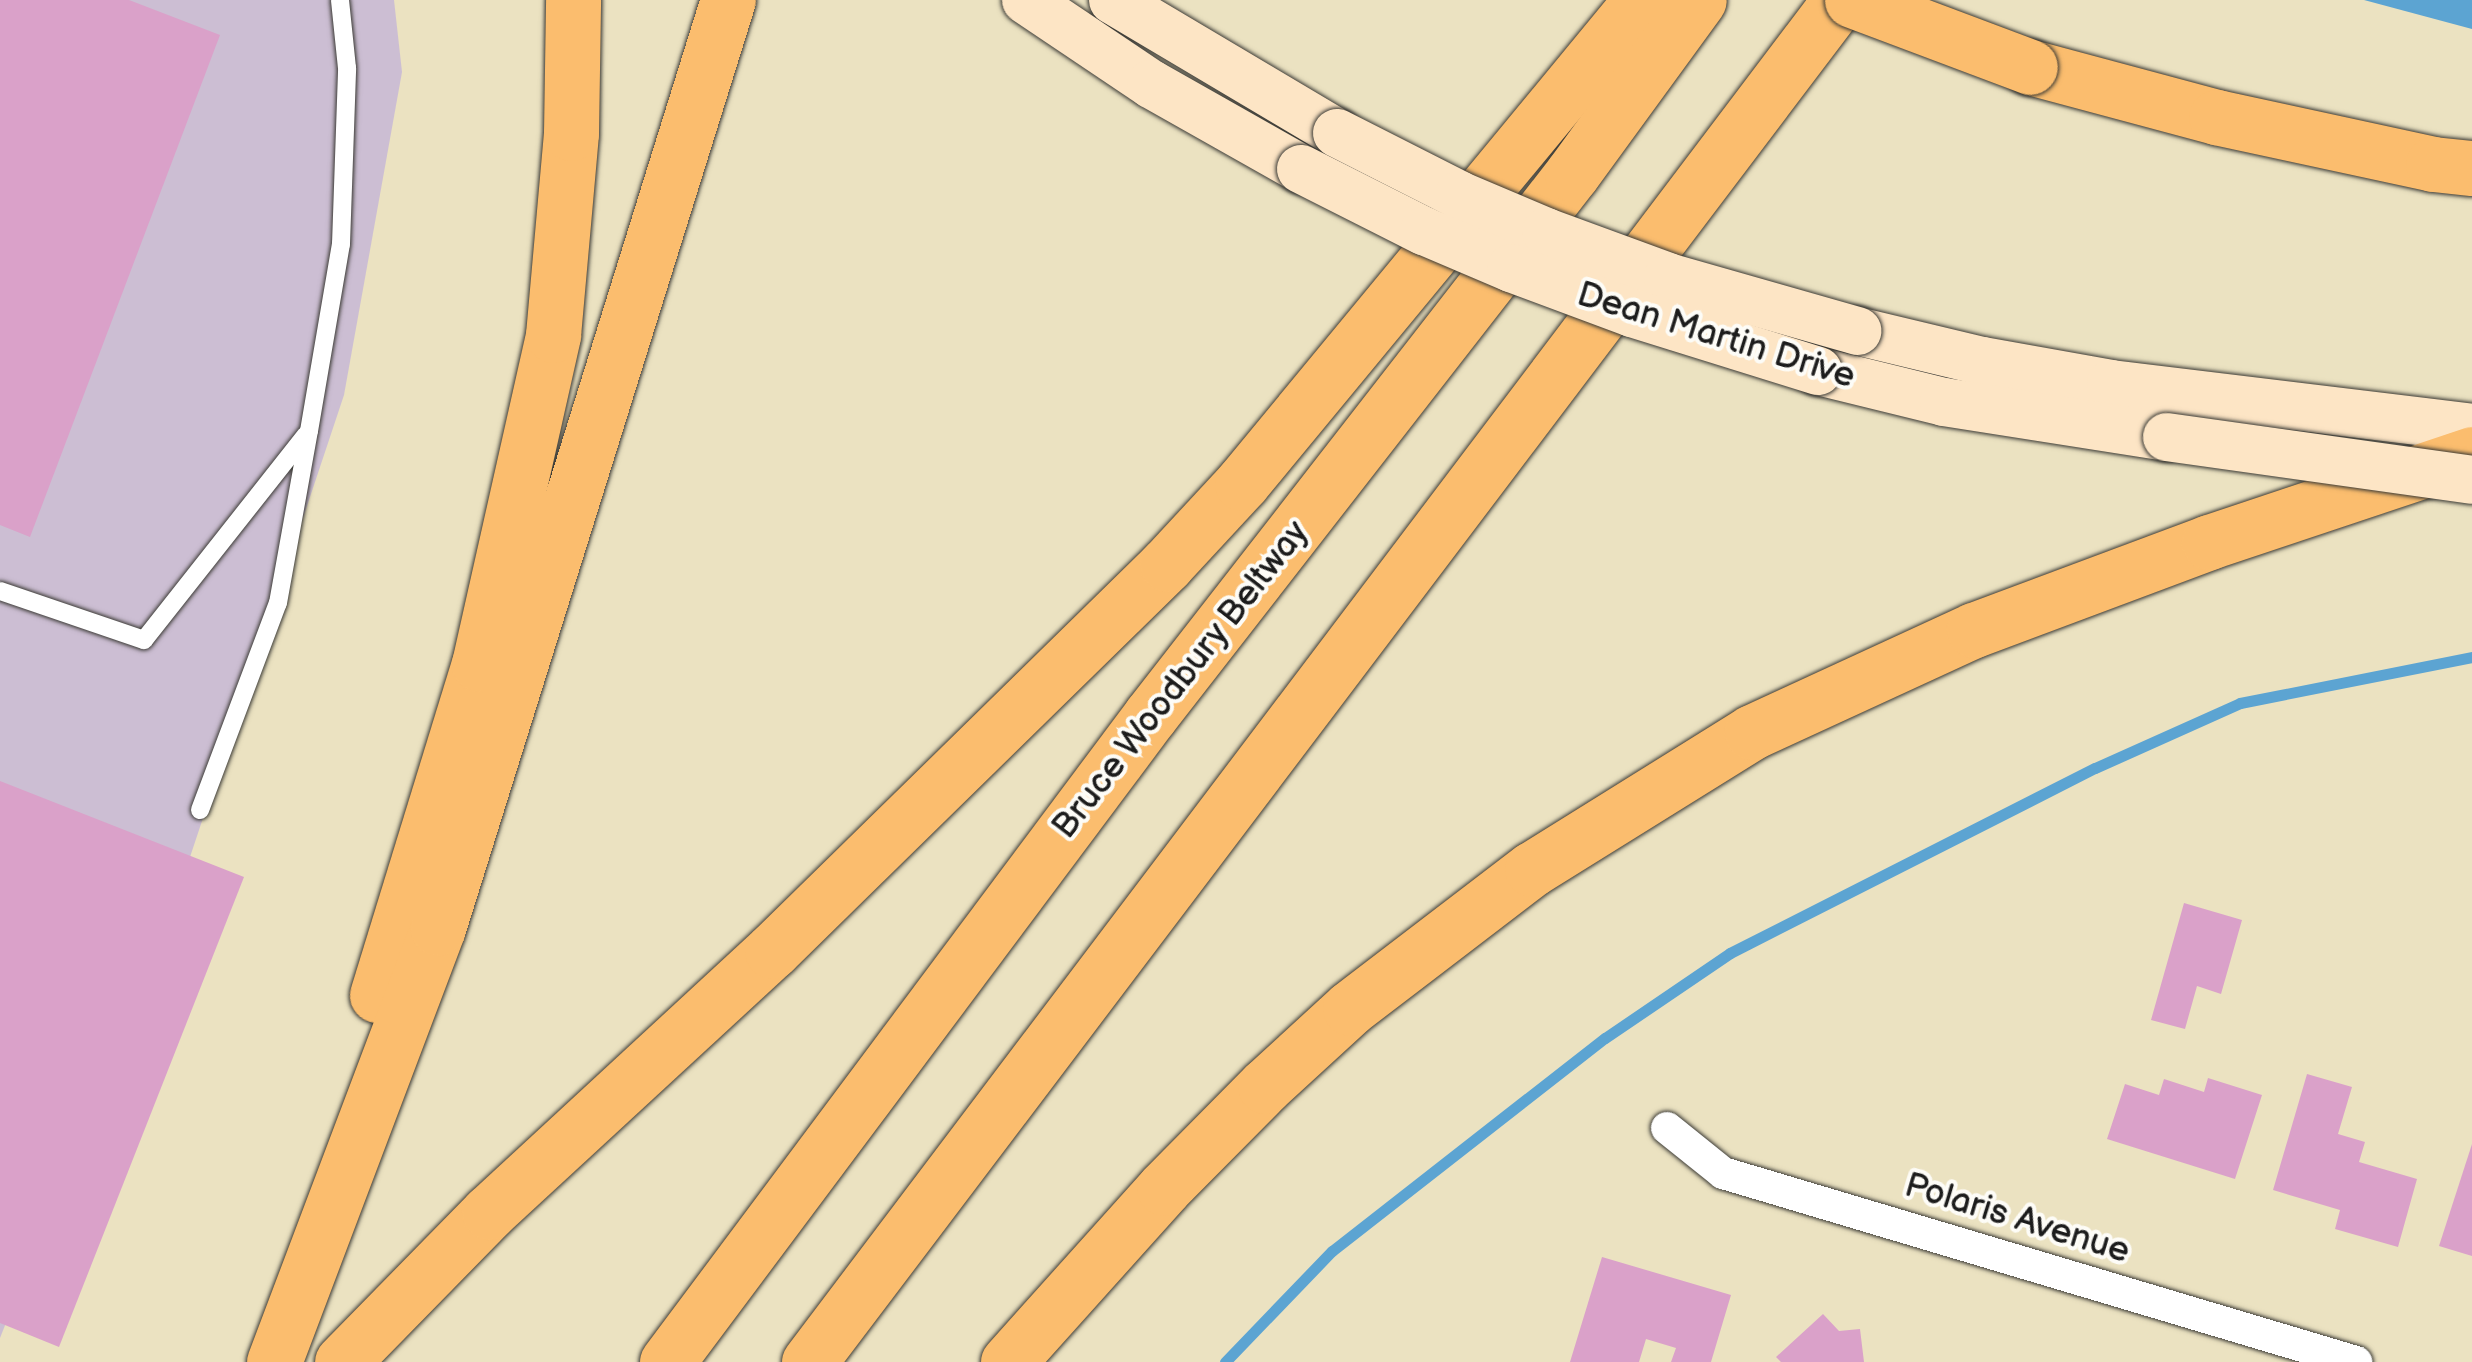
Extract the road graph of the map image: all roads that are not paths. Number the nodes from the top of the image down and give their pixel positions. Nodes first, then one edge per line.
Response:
1 (340, 0) edge
2 (574, 0) edge
3 (728, 0) edge
4 (1026, 0) edge
5 (1113, 0) edge
6 (1641, 0) edge
7 (1699, 0) edge
8 (1840, 0) edge
9 (1852, 0) edge
10 (1883, 0) edge
11 (1758, 114) junction
12 (2472, 134) edge
13 (2331, 142) junction
14 (2472, 168) edge
15 (2472, 428) edge
16 (309, 432) junction
17 (2472, 454) edge
18 (2472, 480) edge
19 (0, 591) edge
20 (200, 810) dead end
21 (1668, 1128) dead end
22 (281, 1346) edge
23 (355, 1350) edge
24 (667, 1362) edge
25 (809, 1362) edge
26 (1008, 1362) edge
27 (2356, 1362) edge

1 - 16 lane
2 - 22 highway
3 - 22 highway
4 - 18 main road, Dean Martin Drive, bridge
5 - 15 main road, Dean Martin Drive, bridge
6 - 23 highway
7 - 24 highway, Bruce Woodbury Beltway
8 - 11 highway
9 - 13 highway, bridge
10 - 11 highway
11 - 25 highway
12 - 13 highway
13 - 14 highway
16 - 19 lane
16 - 20 lane
17 - 26 highway
21 - 27 street, Polaris Avenue

